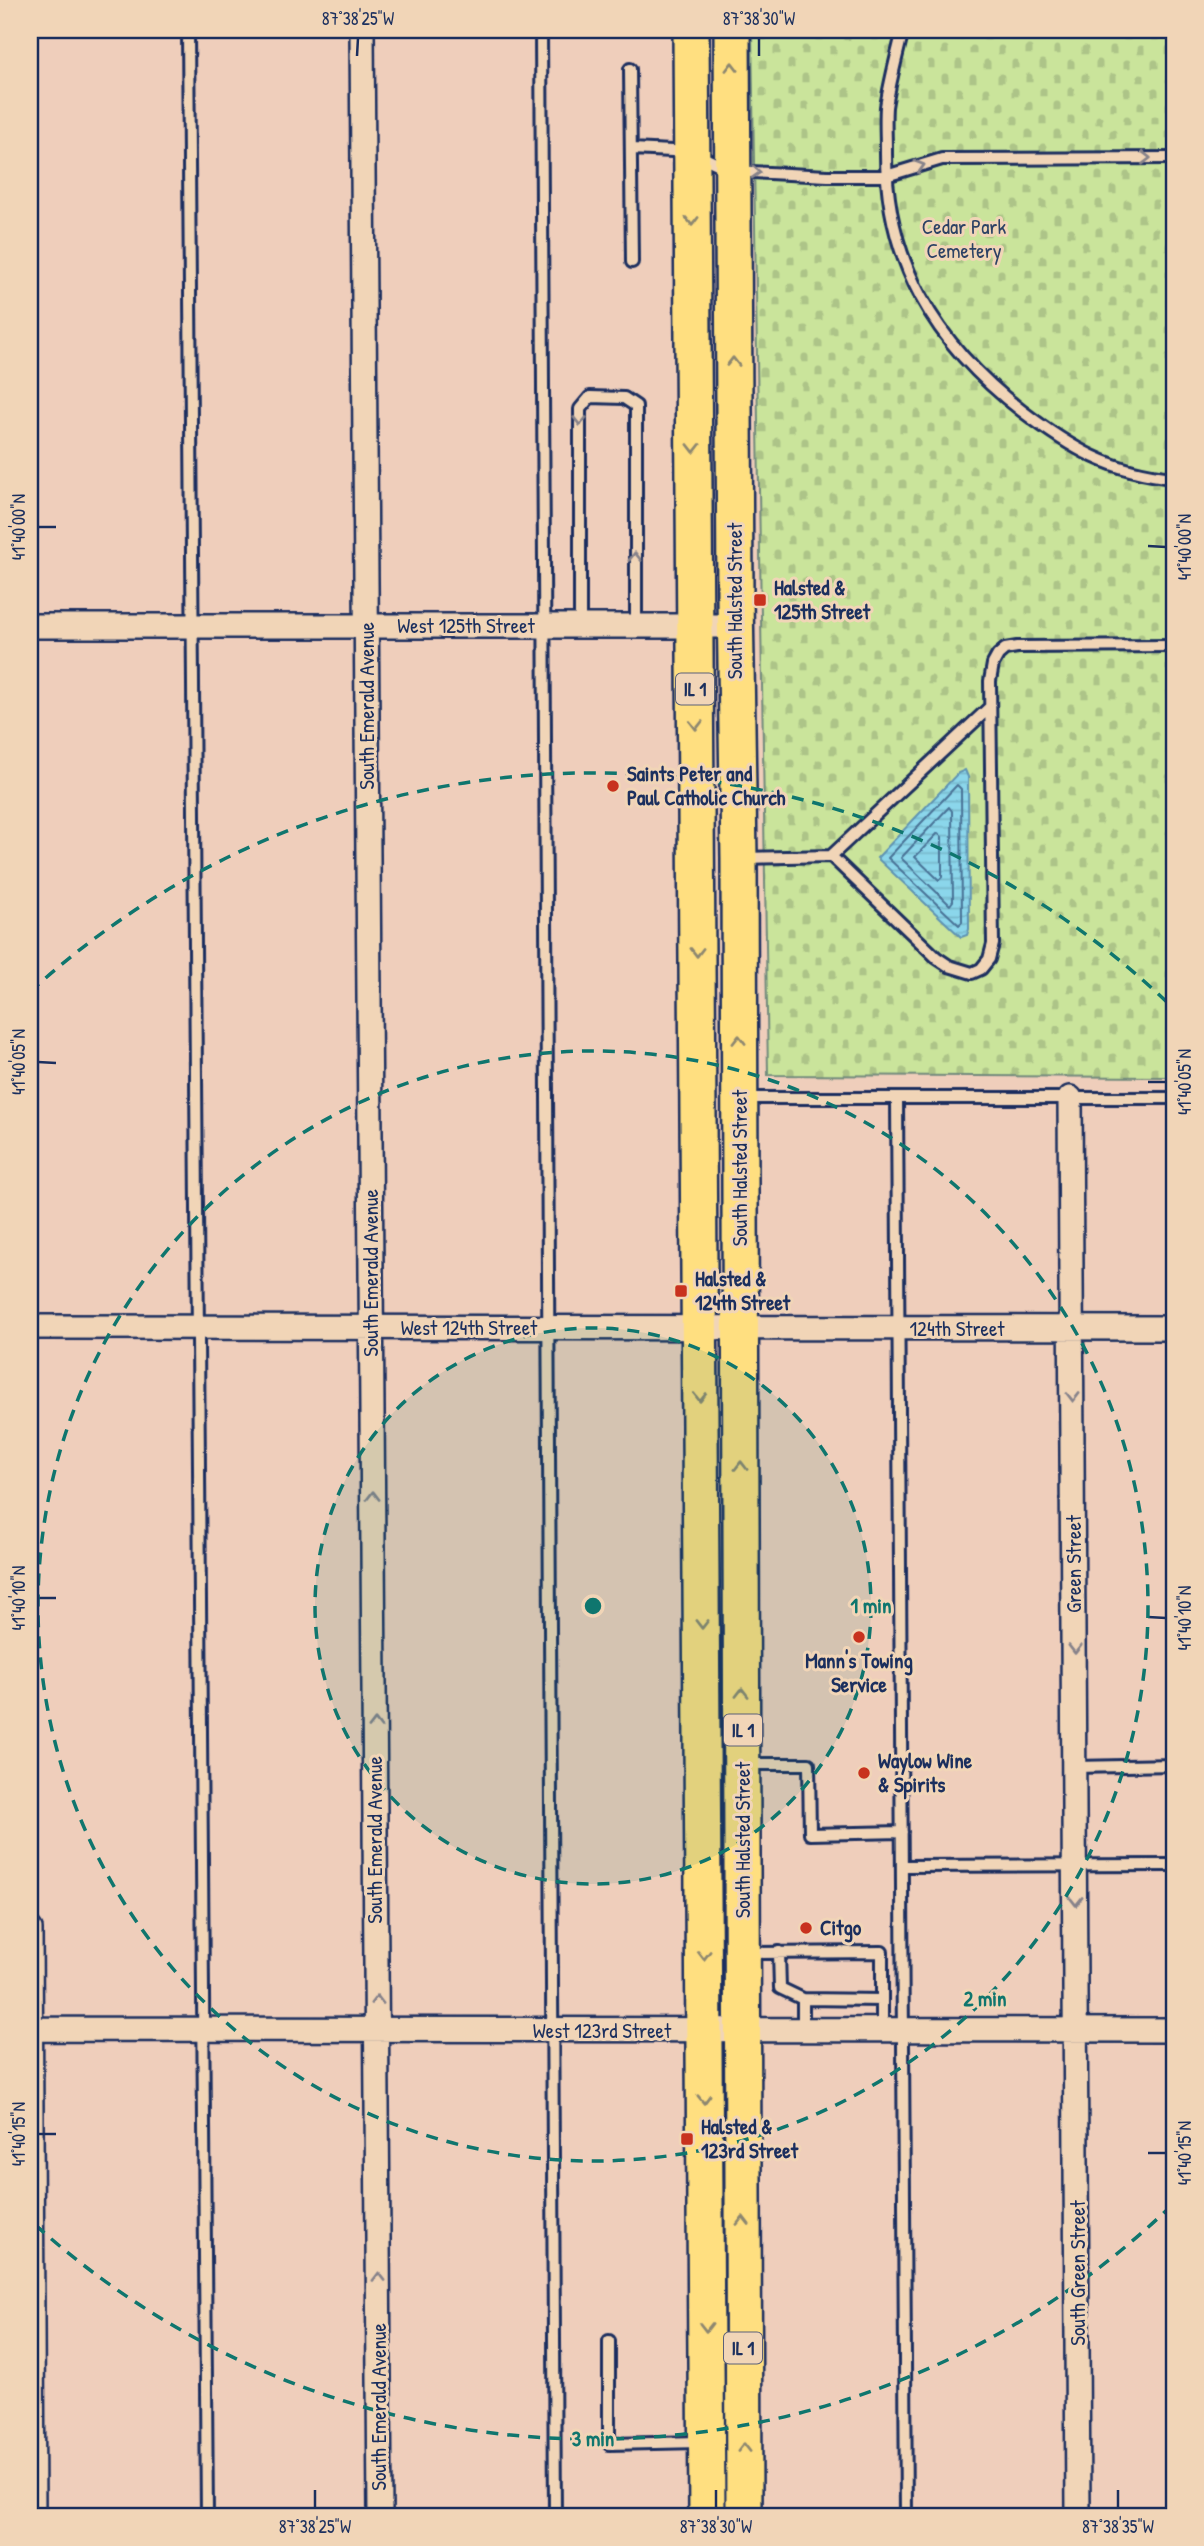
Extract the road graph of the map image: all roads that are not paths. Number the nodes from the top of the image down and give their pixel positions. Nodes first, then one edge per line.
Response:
1 (188, 30) edge
2 (362, 30) edge
3 (541, 30) edge
4 (691, 30) edge
5 (732, 30) edge
6 (903, 30) edge
7 (630, 69) dead end
8 (632, 149) junction
9 (692, 152) junction
10 (1174, 158) edge
11 (732, 171) junction
12 (886, 176) junction
13 (632, 262) dead end
14 (1174, 478) edge
15 (30, 626) edge
16 (192, 626) junction
17 (366, 626) junction
18 (545, 626) junction
19 (580, 626) junction
20 (636, 626) junction
21 (695, 626) junction
22 (735, 626) junction
23 (1174, 646) edge
24 (990, 708) junction
25 (831, 856) junction
26 (739, 858) junction
27 (739, 1098) junction
28 (897, 1098) junction
29 (1070, 1098) junction
30 (1174, 1098) edge
31 (30, 1326) edge
32 (198, 1327) junction
33 (372, 1327) junction
34 (549, 1328) junction
35 (700, 1328) junction
36 (1073, 1328) junction
37 (1174, 1328) edge
38 (741, 1329) junction
39 (899, 1329) junction
40 (743, 1765) junction
41 (1174, 1765) edge
42 (1075, 1767) junction
43 (902, 1832) junction
44 (903, 1866) junction
45 (1076, 1866) junction
46 (1174, 1866) edge
47 (30, 1929) edge
48 (779, 1952) junction
49 (744, 1953) junction
50 (803, 1999) junction
51 (882, 2000) junction
52 (30, 2029) edge
53 (893, 2029) junction
54 (204, 2030) junction
55 (377, 2030) junction
56 (1077, 2030) junction
57 (1174, 2030) edge
58 (552, 2031) junction
59 (704, 2031) junction
60 (744, 2031) junction
61 (803, 2031) junction
62 (609, 2342) dead end
63 (707, 2442) junction
64 (33, 2516) edge
65 (207, 2516) edge
66 (380, 2516) edge
67 (555, 2516) edge
68 (707, 2516) edge
69 (744, 2516) edge
70 (906, 2516) edge
71 (1078, 2516) edge

1 - 16 lane
2 - 17 street, South Emerald Avenue
3 - 18 lane
4 - 9 main road, South Halsted Street / IL 1
11 -> 5 main road, South Halsted Street / IL 1
6 - 12 lane
7 - 8 lane
8 - 9 lane
8 - 13 lane
9 - 11 lane
9 -> 21 main road, South Halsted Street / IL 1
12 -> 10 lane
11 -> 12 lane
22 -> 11 main road, South Halsted Street / IL 1
12 - 14 lane
15 - 16 street, West 125th Street
16 - 17 street, West 125th Street
16 - 32 lane
17 - 18 street, West 125th Street
17 - 33 street, South Emerald Avenue
18 - 19 street, West 125th Street
18 - 34 lane
19 - 20 street, West 125th Street
20 -> 19 lane
20 - 21 street, West 125th Street
21 - 22 street, West 125th Street
21 -> 35 main road, South Halsted Street / IL 1
22 - 26 main road, South Halsted Street / IL 1
23 - 24 lane
24 - 25 lane
24 - 25 lane
25 - 26 lane
27 -> 26 main road, South Halsted Street / IL 1
27 - 28 lane
27 - 38 main road, South Halsted Street / IL 1
28 - 29 lane
28 - 39 lane
29 - 30 lane
29 - 36 street, Green Street
31 - 32 street, West 124th Street
32 - 33 street, West 124th Street
32 - 54 lane
33 - 34 street, West 124th Street
55 -> 33 street, South Emerald Avenue
34 - 35 street, West 124th Street
34 - 58 lane
35 - 38 street, West 124th Street
35 -> 59 main road, South Halsted Street / IL 1
36 - 37 street, 124th Street
36 - 39 street, 124th Street
36 -> 42 street, Green Street
38 - 39 street, 124th Street
40 -> 38 main road, South Halsted Street / IL 1
39 - 43 lane
40 - 43 lane
40 - 49 main road, South Halsted Street / IL 1
41 - 42 lane
42 - 45 street, Green Street
43 - 44 lane
44 - 45 lane
44 - 53 lane
45 - 46 lane
45 -> 56 street, Green Street
47 - 52 street
48 - 49 lane
48 - 50 lane
48 - 51 lane
49 - 60 main road, South Halsted Street / IL 1
50 - 51 lane
50 - 61 lane
51 - 53 lane
52 - 54 street, West 123rd Street
52 - 64 street
53 - 56 street, West 123rd Street
53 - 61 street, West 123rd Street
53 - 70 lane
54 - 55 street, West 123rd Street
54 - 65 lane
55 - 58 street, West 123rd Street
66 -> 55 street, South Emerald Avenue
56 - 57 street, West 123rd Street
56 - 71 street, South Green Street
58 - 59 street, West 123rd Street
58 - 67 lane
59 - 60 street, West 123rd Street
59 -> 63 main road, South Halsted Street / IL 1
60 - 61 street, West 123rd Street
69 -> 60 main road, South Halsted Street / IL 1
62 - 63 lane
63 - 68 main road, South Halsted Street / IL 1

